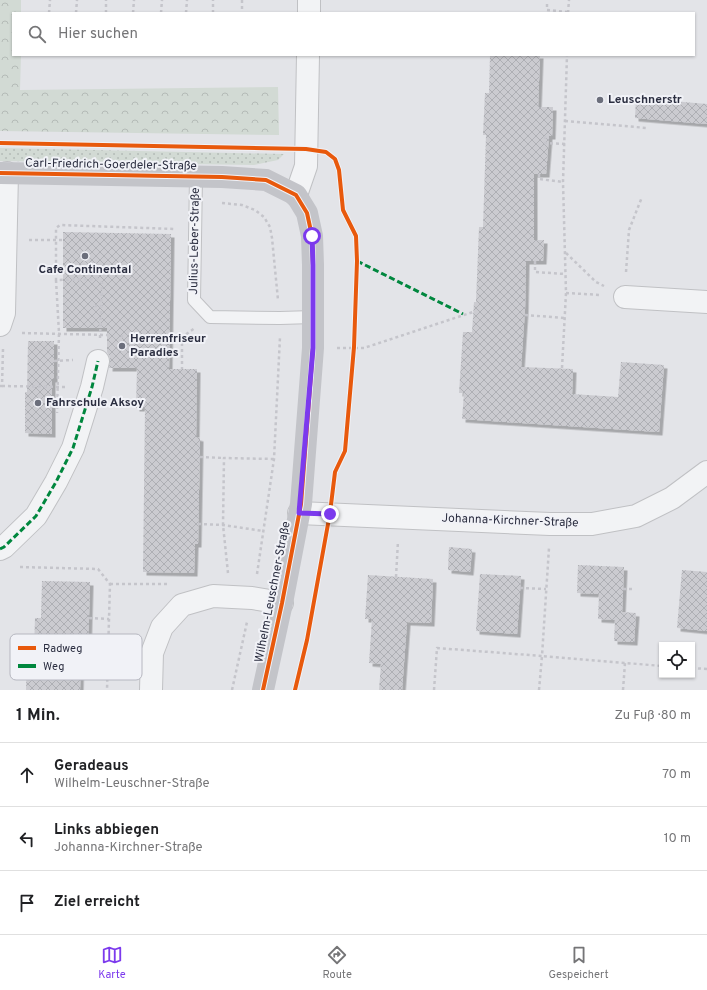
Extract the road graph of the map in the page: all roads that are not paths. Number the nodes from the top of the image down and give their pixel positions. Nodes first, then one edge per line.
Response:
1 (309, 0) edge
2 (309, 12) edge
3 (308, 56) edge
4 (4, 173) edge
5 (196, 177) junction
6 (296, 194) junction
7 (624, 297) road end
8 (707, 302) edge
9 (313, 317) junction
10 (10, 329) edge
11 (98, 361) road end
12 (707, 472) edge
13 (299, 513) junction
14 (0, 549) edge
15 (282, 603) junction
16 (151, 690) edge
17 (263, 690) edge

1 - 2 street
3 - 6 street
4 - 5 street, Carl-Friedrich-Goerdeler-Straße
4 - 10 street
5 - 6 street, Carl-Friedrich-Goerdeler-Straße
5 - 9 lane, Julius-Leber-Straße
6 - 9 street, Wilhelm-Leuschner-Straße
7 - 8 street
9 - 13 street, Wilhelm-Leuschner-Straße
11 - 14 street
12 - 13 street, Johanna-Kirchner-Straße
13 - 15 street, Wilhelm-Leuschner-Straße
15 - 16 street
15 - 17 street, Wilhelm-Leuschner-Straße

